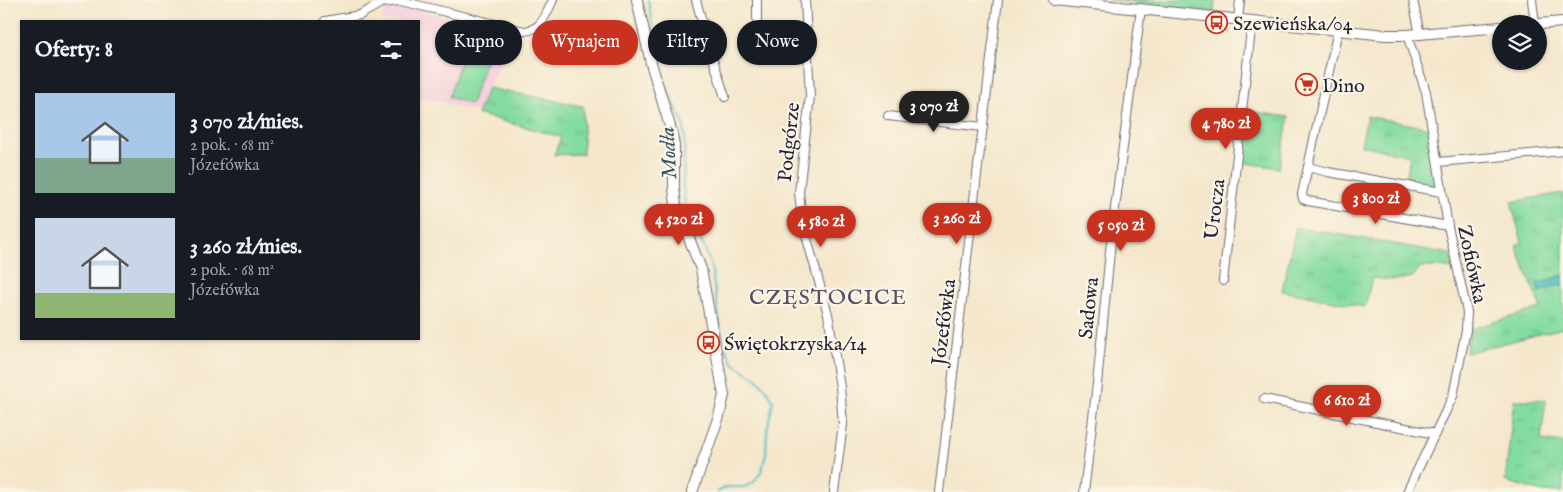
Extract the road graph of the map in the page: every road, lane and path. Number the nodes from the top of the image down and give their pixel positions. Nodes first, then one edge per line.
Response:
1 (553, 0) edge
2 (637, 0) edge
3 (696, 0) edge
4 (757, 0) edge
5 (805, 0) edge
6 (998, 0) edge
7 (1054, 0) edge
8 (1240, 0) edge
9 (1413, 0) edge
10 (1532, 0) edge
11 (1141, 9) junction
12 (1535, 15) edge
13 (330, 20) edge
14 (757, 20) edge
15 (1238, 20) junction
16 (1252, 21) junction
17 (1563, 22) edge
18 (1547, 23) edge
19 (1492, 28) edge
20 (1338, 30) junction
21 (1420, 34) junction
22 (1407, 35) junction
23 (725, 97) dead end
24 (888, 116) dead end
25 (983, 127) junction
26 (1563, 151) edge
27 (1438, 162) junction
28 (1308, 167) junction
29 (1442, 192) junction
30 (1448, 226) junction
31 (1222, 281) dead end
32 (1264, 399) dead end
33 (1435, 434) junction
34 (692, 492) edge
35 (834, 492) edge
36 (939, 492) edge
37 (1084, 492) edge
38 (1407, 492) edge

1 - 13 street
2 - 34 street
3 - 23 street
4 - 14 street
5 - 35 street, Podgórze
6 - 25 street, Józefówka
7 - 11 street
8 - 15 street
9 - 21 street
10 - 12 street
11 - 15 street
11 - 37 street, Sadowa
15 - 16 street
16 - 20 street
16 - 31 street, Urocza
17 - 18 street
19 - 21 street
20 - 22 street
20 - 28 street
21 - 22 street
22 - 27 street, Zofiówka
24 - 25 street
25 - 36 street, Józefówka
26 - 27 street
27 - 29 street, Zofiówka
28 - 29 street
28 - 30 street
29 - 30 street, Zofiówka
30 - 33 street, Zofiówka
32 - 33 street
33 - 38 street, Zofiówka

